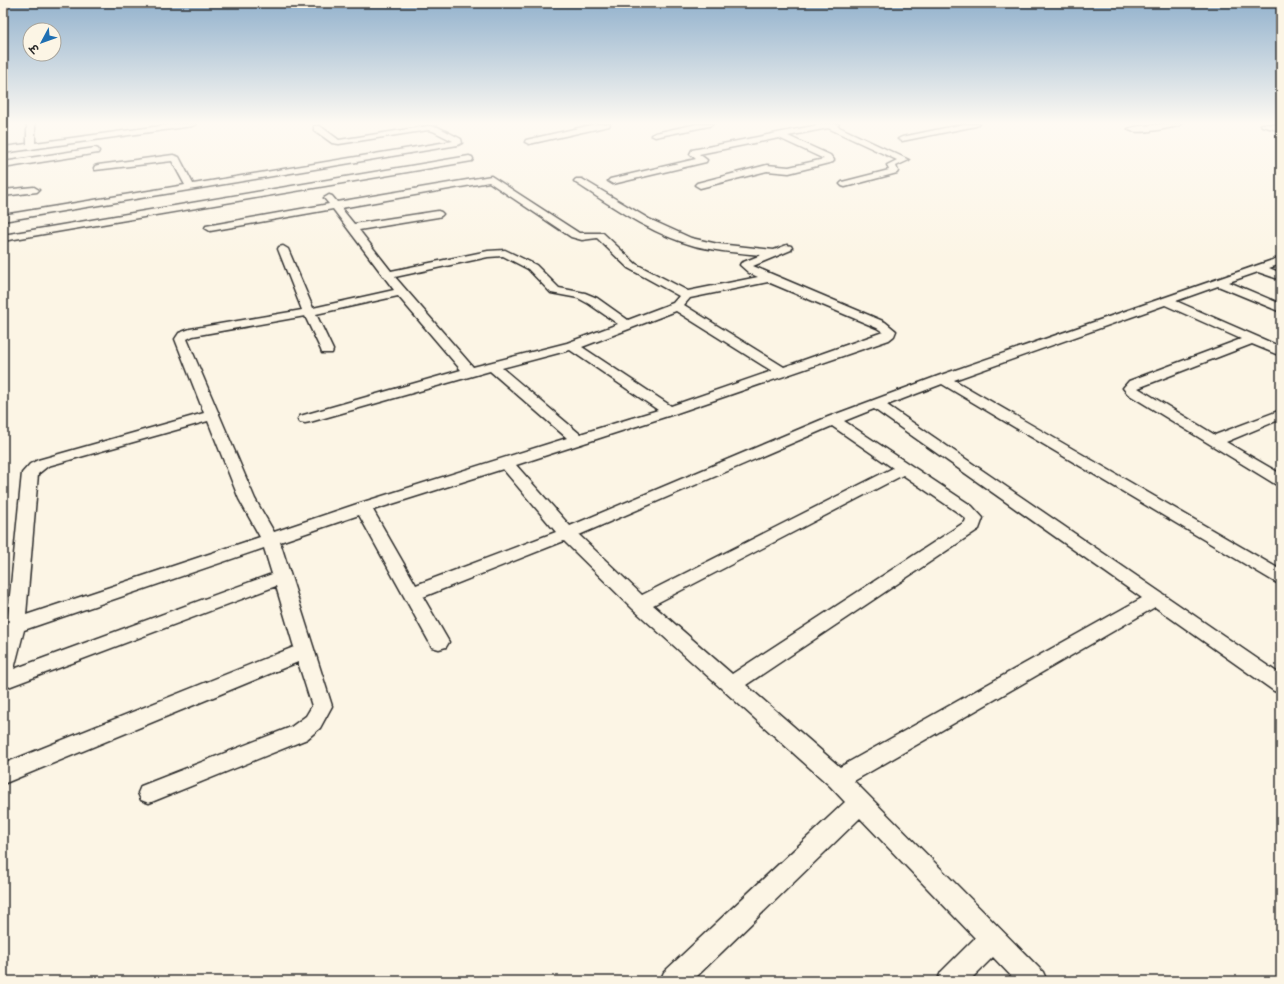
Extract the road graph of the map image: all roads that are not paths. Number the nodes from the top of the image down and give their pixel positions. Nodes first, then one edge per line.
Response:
1 (98, 170) edge
2 (181, 170) edge
3 (290, 170) edge
4 (308, 170) edge
5 (409, 170) edge
6 (660, 170) edge
7 (759, 170) edge
8 (893, 170) edge
9 (99, 178) dead end
10 (579, 181) dead end
11 (613, 181) dead end
12 (845, 184) dead end
13 (700, 185) dead end
14 (320, 186) junction
15 (191, 188) junction
16 (34, 190) dead end
17 (3, 193) edge
18 (334, 205) junction
19 (438, 214) dead end
20 (3, 218) edge
21 (210, 228) dead end
22 (351, 228) junction
23 (3, 238) edge
24 (283, 249) dead end
25 (1281, 260) edge
26 (1261, 268) junction
27 (387, 275) junction
28 (1281, 277) edge
29 (769, 278) junction
30 (1219, 282) junction
31 (401, 292) junction
32 (686, 295) junction
33 (1166, 301) junction
34 (677, 306) junction
35 (1281, 308) edge
36 (309, 312) junction
37 (627, 325) junction
38 (1253, 339) junction
39 (572, 346) junction
40 (327, 350) dead end
41 (1281, 352) edge
42 (492, 366) junction
43 (470, 372) junction
44 (783, 372) junction
45 (943, 379) junction
46 (876, 404) junction
47 (669, 411) junction
48 (1281, 414) edge
49 (212, 415) junction
50 (305, 419) dead end
51 (833, 420) junction
52 (578, 440) junction
53 (1214, 441) junction
54 (506, 463) junction
55 (904, 468) junction
56 (1281, 481) edge
57 (363, 508) junction
58 (567, 534) junction
59 (270, 539) junction
60 (282, 577) junction
61 (1281, 578) edge
62 (412, 594) junction
63 (1157, 598) junction
64 (640, 604) junction
65 (16, 626) junction
66 (439, 642) dead end
67 (305, 651) junction
68 (3, 674) edge
69 (3, 681) edge
70 (732, 684) junction
71 (1281, 685) edge
72 (3, 774) edge
73 (838, 779) junction
74 (149, 793) dead end
75 (861, 802) junction
76 (993, 939) junction
77 (673, 981) edge
78 (950, 981) edge
79 (1034, 981) edge

1 - 9 street
2 - 15 street
3 - 15 street
4 - 14 street
5 - 14 street
6 - 11 street
7 - 13 street
8 - 12 street
10 - 29 street
14 - 18 street
14 - 23 street
15 - 20 street
16 - 17 street
18 - 21 street
18 - 22 street
18 - 32 street
19 - 22 street
22 - 27 street
24 - 36 street
25 - 26 street
26 - 28 street
26 - 30 street
27 - 31 street
27 - 37 street
29 - 32 street
29 - 44 street
30 - 33 street
30 - 35 street
31 - 36 street
31 - 43 street
32 - 34 street
33 - 38 street
33 - 45 street
34 - 37 street
34 - 44 street
36 - 40 street
36 - 49 street
37 - 39 street
38 - 41 street
38 - 53 street
39 - 42 street
39 - 47 street
42 - 43 street
42 - 52 street
43 - 50 street
44 - 47 street
45 - 46 street
45 - 61 street
46 - 51 street
46 - 63 street
47 - 52 street
48 - 53 street
49 - 59 street
49 - 65 street
51 - 55 street
51 - 58 street
52 - 54 street
53 - 56 street
54 - 57 street
54 - 58 street
55 - 64 street
55 - 70 street
57 - 59 street
57 - 62 street
58 - 62 street
58 - 64 street
59 - 60 street
59 - 65 street
60 - 67 street
60 - 69 street
62 - 66 street
63 - 71 street
63 - 73 street
64 - 70 street
65 - 68 street
67 - 72 street
67 - 74 street
70 - 73 street
73 - 75 street
75 - 76 street
75 - 77 street
76 - 78 street
76 - 79 street

